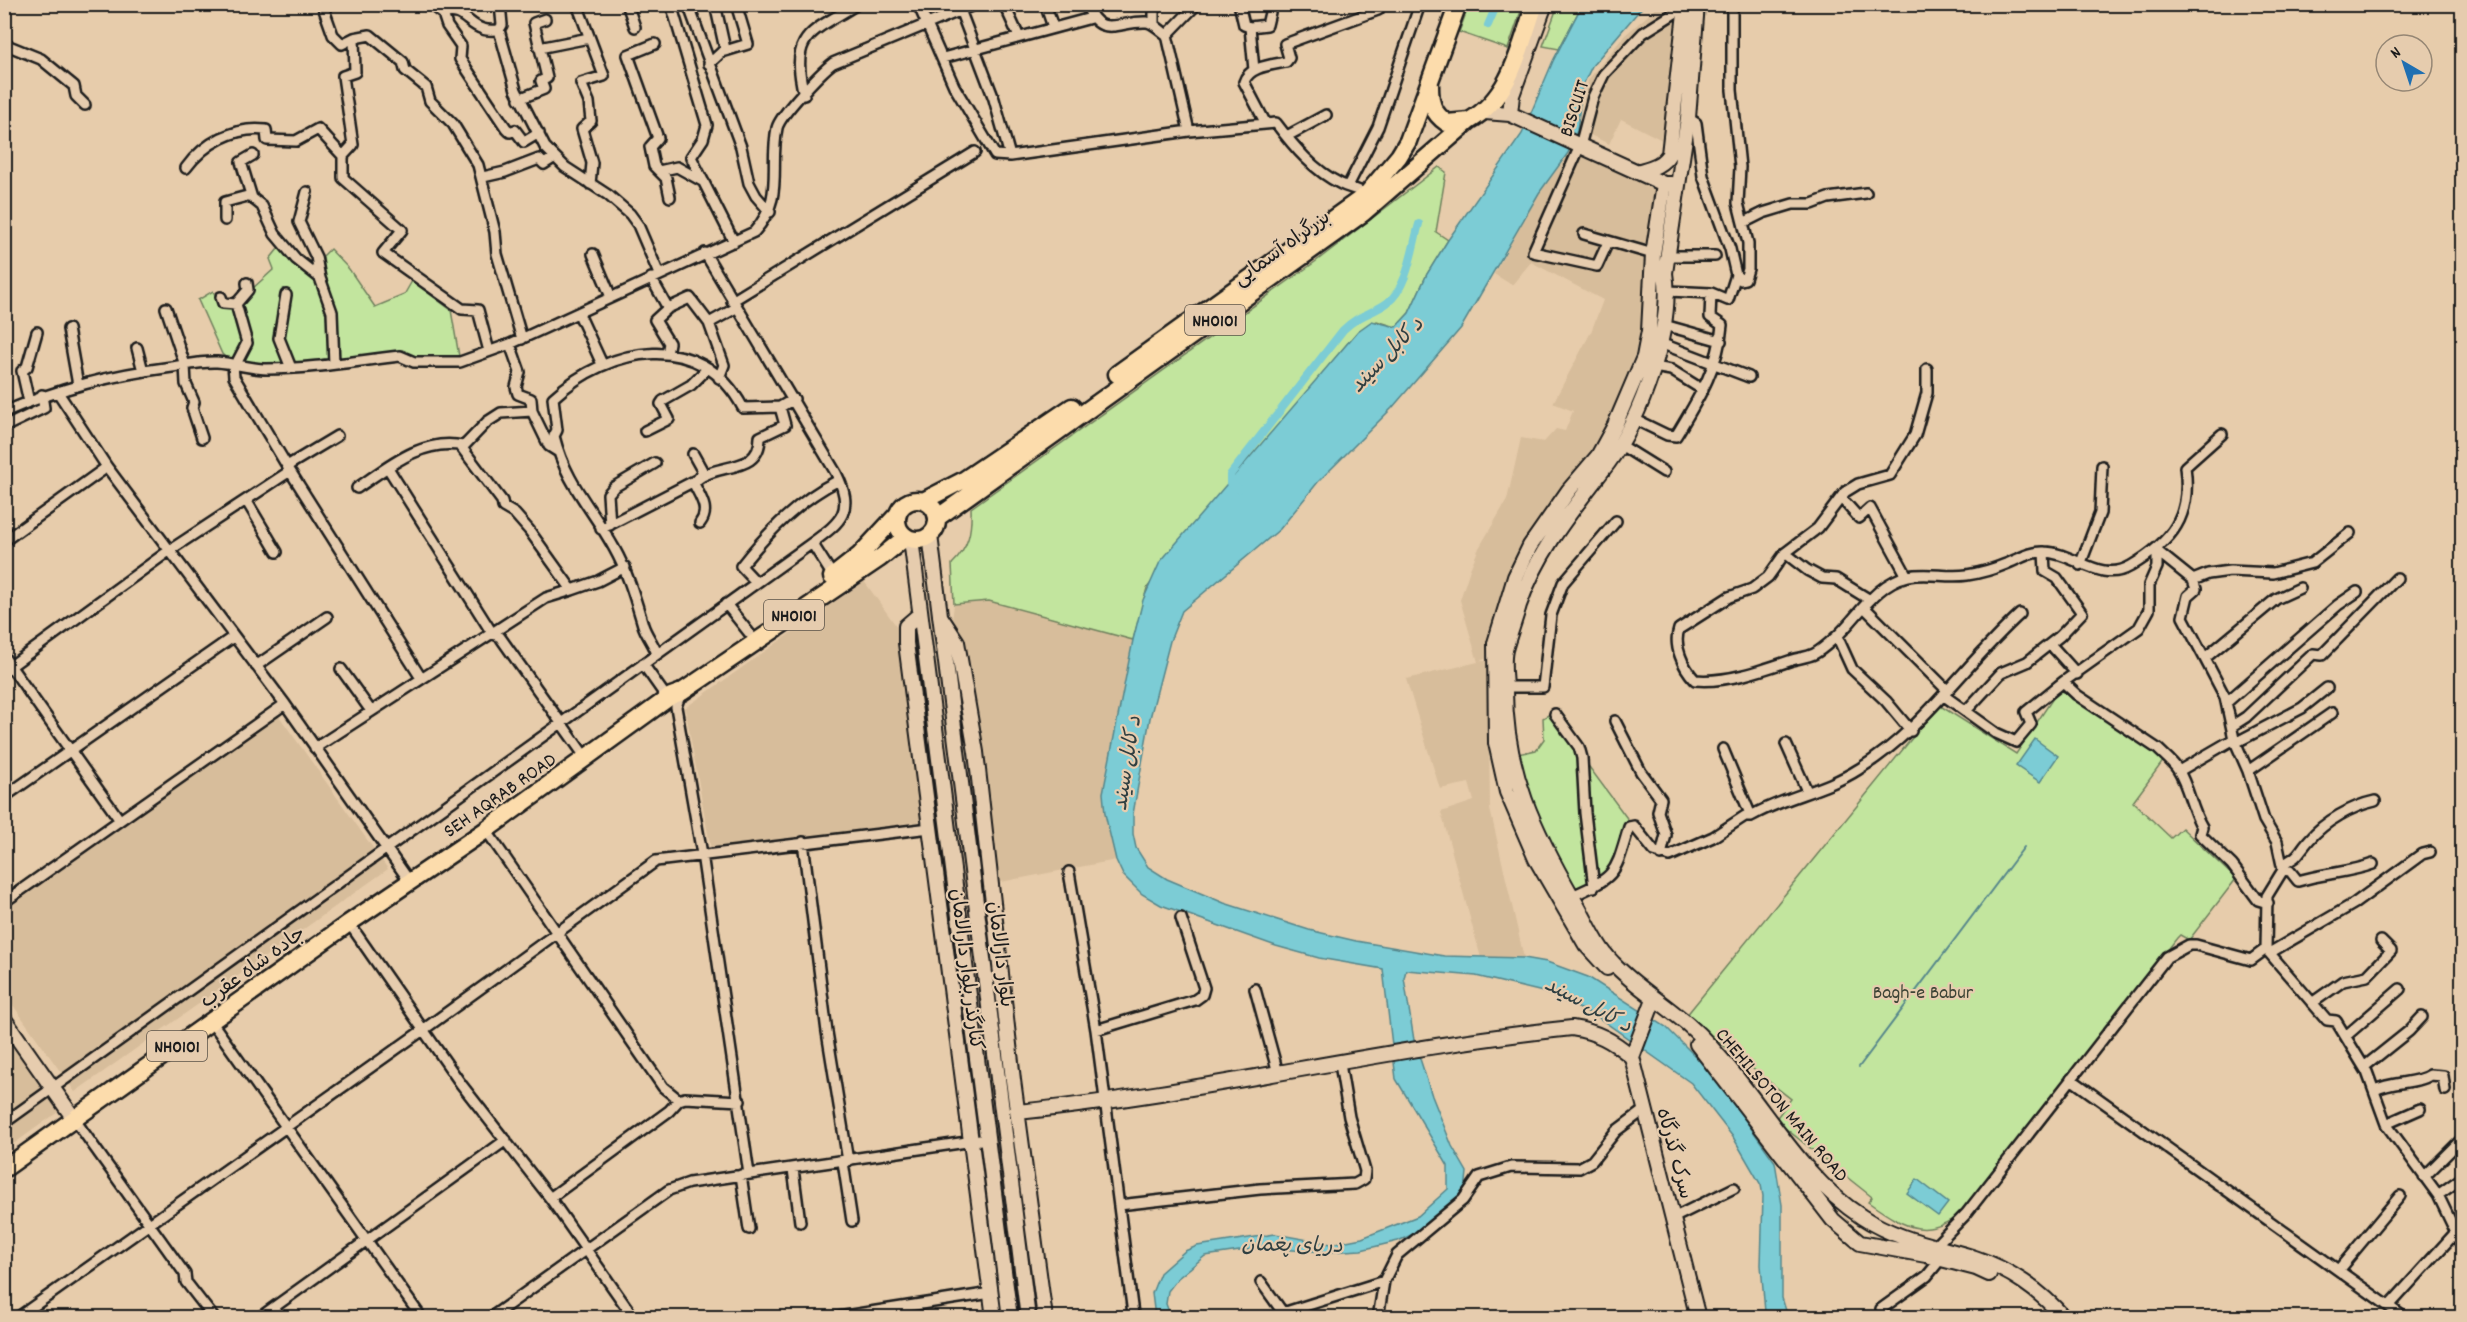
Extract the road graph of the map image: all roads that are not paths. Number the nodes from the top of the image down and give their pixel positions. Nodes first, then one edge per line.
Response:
1 (322, 4) edge
2 (430, 4) edge
3 (501, 4) edge
4 (577, 4) edge
5 (627, 4) edge
6 (671, 4) edge
7 (688, 4) edge
8 (715, 4) edge
9 (736, 4) edge
10 (857, 4) edge
11 (918, 4) edge
12 (976, 4) edge
13 (1004, 4) edge
14 (1045, 4) edge
15 (1086, 4) edge
16 (1154, 4) edge
17 (1197, 4) edge
18 (1239, 4) edge
19 (1272, 4) edge
20 (1377, 4) edge
21 (1420, 4) edge
22 (1458, 4) edge
23 (1535, 4) edge
24 (1545, 4) edge
25 (1732, 4) edge
26 (1690, 5) edge
27 (960, 7) edge
28 (443, 14) junction
29 (1091, 18) junction
30 (545, 19) dead end
31 (926, 25) junction
32 (1154, 26) junction
33 (635, 27) dead end
34 (1053, 27) junction
35 (1250, 27) junction
36 (499, 30) junction
37 (1167, 35) junction
38 (1019, 37) junction
39 (354, 38) junction
40 (589, 38) junction
41 (4, 44) edge
42 (655, 44) dead end
43 (539, 48) junction
44 (974, 48) junction
45 (724, 51) junction
46 (943, 58) junction
47 (709, 64) junction
48 (1254, 70) junction
49 (1430, 78) junction
50 (804, 94) junction
51 (519, 99) junction
52 (85, 105) dead end
53 (1485, 112) junction
54 (1510, 114) junction
55 (1326, 115) dead end
56 (1688, 118) junction
57 (1469, 121) junction
58 (1265, 122) junction
59 (1189, 131) junction
60 (539, 133) junction
61 (1287, 136) junction
62 (1577, 144) junction
63 (975, 152) dead end
64 (253, 155) dead end
65 (343, 156) junction
66 (1010, 156) junction
67 (555, 157) junction
68 (186, 168) dead end
69 (659, 171) junction
70 (1637, 172) junction
71 (483, 177) junction
72 (704, 182) junction
73 (590, 184) junction
74 (1664, 184) junction
75 (1679, 185) junction
76 (1348, 186) junction
77 (307, 192) dead end
78 (1866, 193) dead end
79 (251, 195) junction
80 (1366, 195) junction
81 (670, 197) dead end
82 (770, 212) junction
83 (225, 220) dead end
84 (1743, 223) junction
85 (1584, 234) dead end
86 (734, 242) junction
87 (1608, 242) junction
88 (705, 253) junction
89 (593, 254) dead end
90 (1653, 254) junction
91 (1668, 256) junction
92 (1715, 256) dead end
93 (1736, 275) junction
94 (655, 276) junction
95 (320, 278) junction
96 (247, 284) dead end
97 (1668, 291) junction
98 (1711, 293) junction
99 (286, 295) dead end
100 (221, 297) dead end
101 (611, 297) junction
102 (236, 304) junction
103 (734, 305) junction
104 (166, 308) dead end
105 (668, 308) junction
106 (579, 315) junction
107 (709, 323) junction
108 (1664, 325) junction
109 (68, 329) dead end
110 (37, 332) dead end
111 (522, 339) junction
112 (1721, 341) junction
113 (1660, 343) junction
114 (510, 344) junction
115 (137, 348) dead end
116 (489, 351) junction
117 (667, 354) junction
118 (1715, 363) junction
119 (334, 364) junction
120 (602, 364) junction
121 (185, 365) junction
122 (234, 366) junction
123 (1654, 367) junction
124 (291, 368) junction
125 (708, 368) junction
126 (1927, 369) dead end
127 (142, 371) junction
128 (719, 378) junction
129 (1749, 378) dead end
130 (78, 385) junction
131 (1703, 390) junction
132 (58, 394) junction
133 (42, 395) junction
134 (794, 399) junction
135 (29, 402) junction
136 (780, 406) junction
137 (532, 411) junction
138 (4, 412) edge
139 (1632, 418) junction
140 (4, 427) edge
141 (645, 431) dead end
142 (2222, 434) dead end
143 (337, 436) dead end
144 (202, 438) dead end
145 (1619, 444) junction
146 (463, 446) junction
147 (557, 451) junction
148 (693, 454) dead end
149 (655, 463) dead end
150 (2102, 466) dead end
151 (107, 467) junction
152 (388, 468) junction
153 (288, 469) junction
154 (1664, 472) dead end
155 (698, 479) junction
156 (839, 480) junction
157 (357, 488) dead end
158 (1842, 499) junction
159 (246, 500) junction
160 (923, 501) junction
161 (898, 514) junction
162 (937, 518) junction
163 (1616, 521) dead end
164 (700, 523) dead end
165 (606, 527) junction
166 (2350, 533) dead end
167 (930, 535) junction
168 (909, 538) junction
169 (4, 542) edge
170 (812, 543) junction
171 (170, 550) junction
172 (2157, 551) junction
173 (277, 552) dead end
174 (1785, 552) junction
175 (2044, 552) junction
176 (2080, 565) junction
177 (625, 567) junction
178 (833, 576) junction
179 (1907, 576) junction
180 (2397, 578) dead end
181 (2193, 580) junction
182 (756, 582) junction
183 (2300, 588) dead end
184 (572, 590) junction
185 (2357, 592) dead end
186 (726, 604) junction
187 (1867, 604) junction
188 (920, 614) junction
189 (2019, 614) dead end
190 (939, 615) junction
191 (327, 617) dead end
192 (492, 633) junction
193 (750, 634) junction
194 (1837, 636) junction
195 (233, 637) junction
196 (2050, 644) junction
197 (657, 654) junction
198 (4, 657) edge
199 (2205, 657) junction
200 (643, 664) junction
201 (256, 666) junction
202 (8, 668) edge
203 (341, 669) dead end
204 (2077, 674) junction
205 (421, 678) junction
206 (2063, 682) junction
207 (1505, 687) junction
208 (2327, 688) dead end
209 (1945, 692) junction
210 (674, 693) junction
211 (2227, 702) junction
212 (285, 704) junction
213 (371, 711) junction
214 (1966, 711) junction
215 (2332, 713) dead end
216 (1555, 714) dead end
217 (1615, 721) dead end
218 (561, 723) junction
219 (2232, 726) junction
220 (1911, 731) junction
221 (2234, 741) junction
222 (1786, 744) dead end
223 (315, 748) junction
224 (1724, 749) dead end
225 (69, 751) junction
226 (586, 758) junction
227 (2179, 771) junction
228 (2248, 771) junction
229 (1807, 791) junction
230 (4, 797) edge
231 (2375, 801) dead end
232 (1751, 816) junction
233 (119, 819) junction
234 (930, 828) junction
235 (486, 830) junction
236 (803, 842) junction
237 (387, 851) junction
238 (2430, 852) dead end
239 (702, 854) junction
240 (1661, 855) junction
241 (2373, 864) dead end
242 (2282, 867) junction
243 (1069, 872) dead end
244 (410, 882) junction
245 (1594, 886) junction
246 (1572, 896) junction
247 (4, 902) edge
248 (2268, 903) junction
249 (1181, 918) dead end
250 (349, 923) junction
251 (557, 934) junction
252 (2380, 941) dead end
253 (2269, 950) junction
254 (1609, 965) junction
255 (1255, 989) dead end
256 (2400, 989) dead end
257 (2312, 1003) junction
258 (1651, 1007) junction
259 (2422, 1017) dead end
260 (4, 1019) edge
261 (211, 1021) junction
262 (423, 1030) junction
263 (1096, 1030) junction
264 (2347, 1035) junction
265 (1633, 1054) junction
266 (1340, 1064) junction
267 (2364, 1067) junction
268 (1278, 1073) junction
269 (2071, 1079) junction
270 (53, 1089) junction
271 (2375, 1090) junction
272 (2445, 1090) dead end
273 (679, 1100) junction
274 (740, 1101) junction
275 (1105, 1103) junction
276 (2420, 1109) dead end
277 (1644, 1110) junction
278 (1018, 1112) junction
279 (75, 1120) junction
280 (4, 1123) edge
281 (2386, 1124) junction
282 (286, 1126) junction
283 (987, 1139) junction
284 (2463, 1139) edge
285 (506, 1140) junction
286 (972, 1142) junction
287 (845, 1162) junction
288 (793, 1168) junction
289 (4, 1169) edge
290 (745, 1175) junction
291 (2424, 1177) junction
292 (2463, 1178) edge
293 (1734, 1188) dead end
294 (2438, 1195) junction
295 (2400, 1196) dead end
296 (550, 1198) junction
297 (1119, 1204) junction
298 (1673, 1218) junction
299 (852, 1221) dead end
300 (800, 1222) dead end
301 (148, 1224) junction
302 (748, 1229) dead end
303 (2457, 1231) junction
304 (366, 1240) junction
305 (2463, 1245) edge
306 (584, 1250) junction
307 (1930, 1251) junction
308 (1940, 1260) junction
309 (2340, 1269) junction
310 (1384, 1281) junction
311 (1262, 1282) dead end
312 (991, 1293) junction
313 (2389, 1306) junction
314 (1881, 1309) dead end
315 (1133, 1314) dead end
316 (17, 1317) edge
317 (214, 1317) edge
318 (259, 1317) edge
319 (419, 1317) edge
320 (490, 1317) edge
321 (634, 1317) edge
322 (832, 1317) edge
323 (994, 1317) edge
324 (1010, 1317) edge
325 (1028, 1317) edge
326 (1045, 1317) edge
327 (1378, 1317) edge
328 (1698, 1317) edge
329 (2052, 1317) edge
330 (2064, 1317) edge
331 (2405, 1317) edge

1 - 39 street
2 - 28 street
3 - 36 street
4 - 40 street
5 - 33 street
6 - 72 street
7 - 47 street
8 - 45 street
9 - 45 street
10 - 50 street
11 - 31 street
12 - 27 street
13 - 38 street
14 - 34 street
15 - 29 street
16 - 32 street
17 - 37 street
18 - 35 street
19 - 35 street
20 - 48 street
21 - 76 street
22 - 49 highway, بزرگراه آسمایی / NH0101
23 - 53 highway, بزرگراه آسمایی / NH0101
24 - 54 main road
25 - 84 street
26 - 56 main road
26 - 62 street, BISCUIT
26 - 70 main road
27 - 31 street
27 - 44 street
28 - 36 street
28 - 60 street
29 - 32 street
29 - 34 street
30 - 43 street
31 - 46 street
31 - 50 street
32 - 37 street
34 - 38 street
35 - 48 street
36 - 51 street
37 - 59 street
38 - 44 street
39 - 65 street
39 - 71 street
40 - 43 street
40 - 73 street
41 - 52 street
42 - 69 street
43 - 51 street
44 - 46 street
44 - 66 street
45 - 47 street
46 - 66 street
47 - 82 street
48 - 58 street
49 - 57 highway, NH0101
49 - 80 highway, بزرگراه آسمایی / NH0101
50 - 82 street
51 - 60 street
53 - 54 main road
53 - 57 highway, بزرگراه آسمایی / NH0101
54 - 62 main road
55 - 61 street
56 - 75 main road
56 - 93 street
57 - 162 highway, بزرگراه آسمایی / NH0101
58 - 59 street
58 - 61 street
59 - 66 street
60 - 67 street
61 - 76 street
62 - 70 main road
62 - 87 street, BISCUIT
63 - 103 street
64 - 79 street
65 - 68 street
65 - 116 street
67 - 71 street
67 - 73 street
69 - 72 street
69 - 81 street
70 - 74 main road
71 - 111 street
72 - 86 street
73 - 94 street
74 - 75 main road
74 - 90 main road
75 - 91 main road
76 - 80 street
77 - 95 street
78 - 84 street
79 - 83 street
79 - 95 street
80 - 160 highway, بزرگراه آسمایی / NH0101
82 - 86 street
84 - 93 street
85 - 87 street
86 - 88 street
87 - 90 street
88 - 94 street
88 - 103 street
89 - 101 street
90 - 254 main road
91 - 92 street
91 - 97 main road
93 - 98 street
94 - 101 street
94 - 105 street
95 - 119 street
96 - 102 street
97 - 98 street
97 - 108 main road
98 - 112 street
99 - 124 street
100 - 102 street
101 - 106 street
102 - 122 street
103 - 107 street
103 - 134 street
104 - 121 street
105 - 107 street
105 - 117 street
106 - 111 street
106 - 120 street
107 - 128 street
108 - 112 street
108 - 113 main road
109 - 130 street
110 - 135 street
111 - 114 street
112 - 118 street
113 - 118 street
113 - 123 main road
114 - 116 street
114 - 137 street
115 - 127 street
116 - 119 street
117 - 120 street
117 - 125 street
118 - 129 street
118 - 131 street
119 - 124 street
120 - 147 street
121 - 122 street
121 - 127 street
121 - 144 street
122 - 124 street
122 - 153 street
123 - 131 street
123 - 139 main road
125 - 128 street
125 - 141 street
126 - 158 street
127 - 130 street
128 - 136 street
130 - 132 street
131 - 139 street
132 - 133 street
132 - 151 street
133 - 135 street
133 - 140 street
134 - 136 street
134 - 156 street
135 - 138 street
136 - 155 street
137 - 146 street
137 - 147 street
139 - 145 main road
142 - 172 street
143 - 153 street
145 - 154 street
145 - 207 main road
146 - 152 street
146 - 184 street
147 - 165 street
148 - 155 street
149 - 165 street
150 - 176 street
151 - 169 street
151 - 171 street
152 - 157 street
152 - 192 street
153 - 159 street
153 - 205 street
155 - 164 street
155 - 165 street
156 - 170 street
156 - 182 street
158 - 174 street
158 - 179 street
159 - 171 street
159 - 173 street
160 - 161 highway, NH0101
160 - 162 highway
161 - 168 highway
161 - 178 highway, NH0101
162 - 167 highway
163 - 207 street
165 - 177 street
166 - 181 street
167 - 168 highway, NH0101
167 - 190 main road, بلوار دارالامان
168 - 188 main road, بلوار دارالامان
168 - 210 highway, NH0101
170 - 178 street
170 - 182 street
171 - 195 street
171 - 202 street
172 - 176 street
172 - 181 street
172 - 204 street
174 - 187 street
174 - 194 street
175 - 176 street
175 - 179 street
175 - 196 street
177 - 184 street
177 - 197 street
178 - 193 highway, SEH AQRAB ROAD / NH0101
179 - 187 street
180 - 219 street
181 - 199 street
182 - 186 street
183 - 199 street
184 - 192 street
185 - 211 street
186 - 193 street
186 - 197 street
187 - 194 street
187 - 209 street
188 - 234 main road, کنارگذر بلوار دارالامان
188 - 283 main road, بلوار دارالامان
189 - 209 street
190 - 278 main road, کنارگذر بلوار دارالامان
190 - 325 main road, بلوار دارالامان
191 - 201 street
192 - 205 street
192 - 218 street
193 - 210 highway, SEH AQRAB ROAD / NH0101
194 - 220 street
195 - 201 street
195 - 225 street
196 - 204 street
196 - 214 street
197 - 200 street
198 - 202 street
199 - 211 street
200 - 210 street
200 - 218 street
201 - 212 street
202 - 225 street
203 - 213 street
204 - 206 street
205 - 213 street
206 - 214 street
206 - 227 street
207 - 246 main road
208 - 221 street
209 - 214 street
209 - 220 street
210 - 226 highway, SEH AQRAB ROAD / NH0101
210 - 239 street
211 - 219 street
212 - 223 street
212 - 233 street
213 - 223 street
215 - 228 street
216 - 245 street
217 - 240 street
218 - 226 street
218 - 237 street
219 - 221 street
220 - 229 street
221 - 227 street
221 - 228 street
222 - 229 street
223 - 237 street
224 - 232 street
225 - 230 street
225 - 233 street
226 - 235 highway, SEH AQRAB ROAD / NH0101
227 - 248 street
228 - 242 street
229 - 232 street
231 - 242 street
232 - 240 street
233 - 247 street
234 - 236 street
234 - 286 main road, کنارگذر بلوار دارالامان
235 - 244 highway, SEH AQRAB ROAD / NH0101
235 - 251 street
236 - 239 street
236 - 287 street
237 - 244 street
237 - 270 street
238 - 253 street
239 - 251 street
239 - 274 street
240 - 245 street
241 - 242 street
242 - 248 street
243 - 263 street
244 - 250 highway, SEH AQRAB ROAD / NH0101
245 - 246 street
246 - 254 main road
248 - 253 street
249 - 263 street
250 - 261 highway, جاده شاه عقرب / NH0101
250 - 262 street
251 - 262 street
251 - 273 street
252 - 257 street
253 - 257 street
253 - 269 street
254 - 258 main road, CHEHILSOTON MAIN ROAD
255 - 268 street
256 - 264 street
257 - 264 street
258 - 265 main road
258 - 307 main road, CHEHILSOTON MAIN ROAD
258 - 307 main road, CHEHILSOTON MAIN ROAD
259 - 267 street
260 - 270 main road
261 - 279 highway, جاده شاه عقرب / NH0101
261 - 282 street
262 - 282 street
262 - 285 street
263 - 275 street
264 - 267 street
265 - 266 main road
265 - 277 main road, سرک گذرگاه
266 - 268 main road
266 - 297 street
267 - 271 street
268 - 275 main road
269 - 307 street
269 - 309 street
270 - 279 main road
270 - 280 street
271 - 272 street
271 - 281 street
273 - 274 street
273 - 296 street
274 - 290 street
275 - 278 main road
275 - 297 street
276 - 281 street
277 - 298 main road, سرک گذرگاه
277 - 310 street
278 - 326 main road, کنارگذر بلوار دارالامان
279 - 289 highway, جاده شاه عقرب / NH0101
279 - 301 street
281 - 291 street
282 - 301 street
282 - 304 street
283 - 286 street
283 - 324 main road, بلوار دارالامان
284 - 291 street
285 - 296 street
285 - 304 street
286 - 287 street
286 - 312 main road, کنارگذر بلوار دارالامان
287 - 288 street
287 - 299 street
288 - 290 street
288 - 300 street
290 - 302 street
290 - 306 street
291 - 294 street
292 - 294 street
293 - 298 street
294 - 303 street
295 - 309 street
296 - 306 street
297 - 315 street
298 - 328 main road, سرک گذرگاه
301 - 316 street
301 - 317 street
303 - 305 street
303 - 313 street
304 - 318 street
304 - 319 street
306 - 320 street
306 - 321 street
307 - 308 main road, CHEHILSOTON MAIN ROAD
307 - 330 main road, CHEHILSOTON MAIN ROAD
308 - 314 street
308 - 329 main road, CHEHILSOTON MAIN ROAD
309 - 313 street
310 - 311 street
310 - 327 street
312 - 322 street
312 - 323 main road, کنارگذر بلوار دارالامان
313 - 331 street

